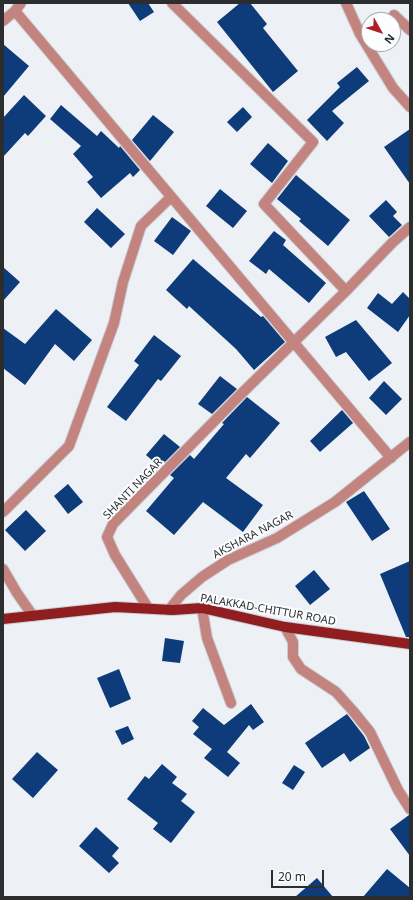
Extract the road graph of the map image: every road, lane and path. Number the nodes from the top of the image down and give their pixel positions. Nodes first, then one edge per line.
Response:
1 (22, 3) edge
2 (172, 3) edge
3 (346, 3) edge
4 (15, 12) junction
5 (3, 21) edge
6 (401, 22) edge
7 (410, 30) edge
8 (410, 107) edge
9 (171, 197) junction
10 (410, 227) edge
11 (346, 291) junction
12 (294, 344) junction
13 (410, 442) edge
14 (391, 458) junction
15 (3, 512) edge
16 (3, 569) edge
17 (148, 608) junction
18 (202, 608) junction
19 (169, 610) junction
20 (33, 616) junction
21 (3, 619) edge
22 (285, 627) junction
23 (410, 644) edge
24 (231, 704) dead end
25 (410, 809) edge

1 - 4 street
2 - 11 street
3 - 8 street
4 - 5 street
4 - 9 street
6 - 7 street
9 - 12 street
9 - 15 street
10 - 11 street
11 - 12 street
12 - 14 street
12 - 17 street, SHANTI NAGAR
13 - 14 street, AKSHARA NAGAR
14 - 19 street, AKSHARA NAGAR
16 - 20 street
17 - 19 main road, PALAKKAD-CHITTUR ROAD
17 - 20 main road, PALAKKAD-CHITTUR ROAD
18 - 19 main road, PALAKKAD-CHITTUR ROAD
18 - 22 main road, PALAKKAD-CHITTUR ROAD
18 - 24 street
20 - 21 main road, PALAKKAD-CHITTUR ROAD
22 - 23 main road, PALAKKAD-CHITTUR ROAD
22 - 25 street

